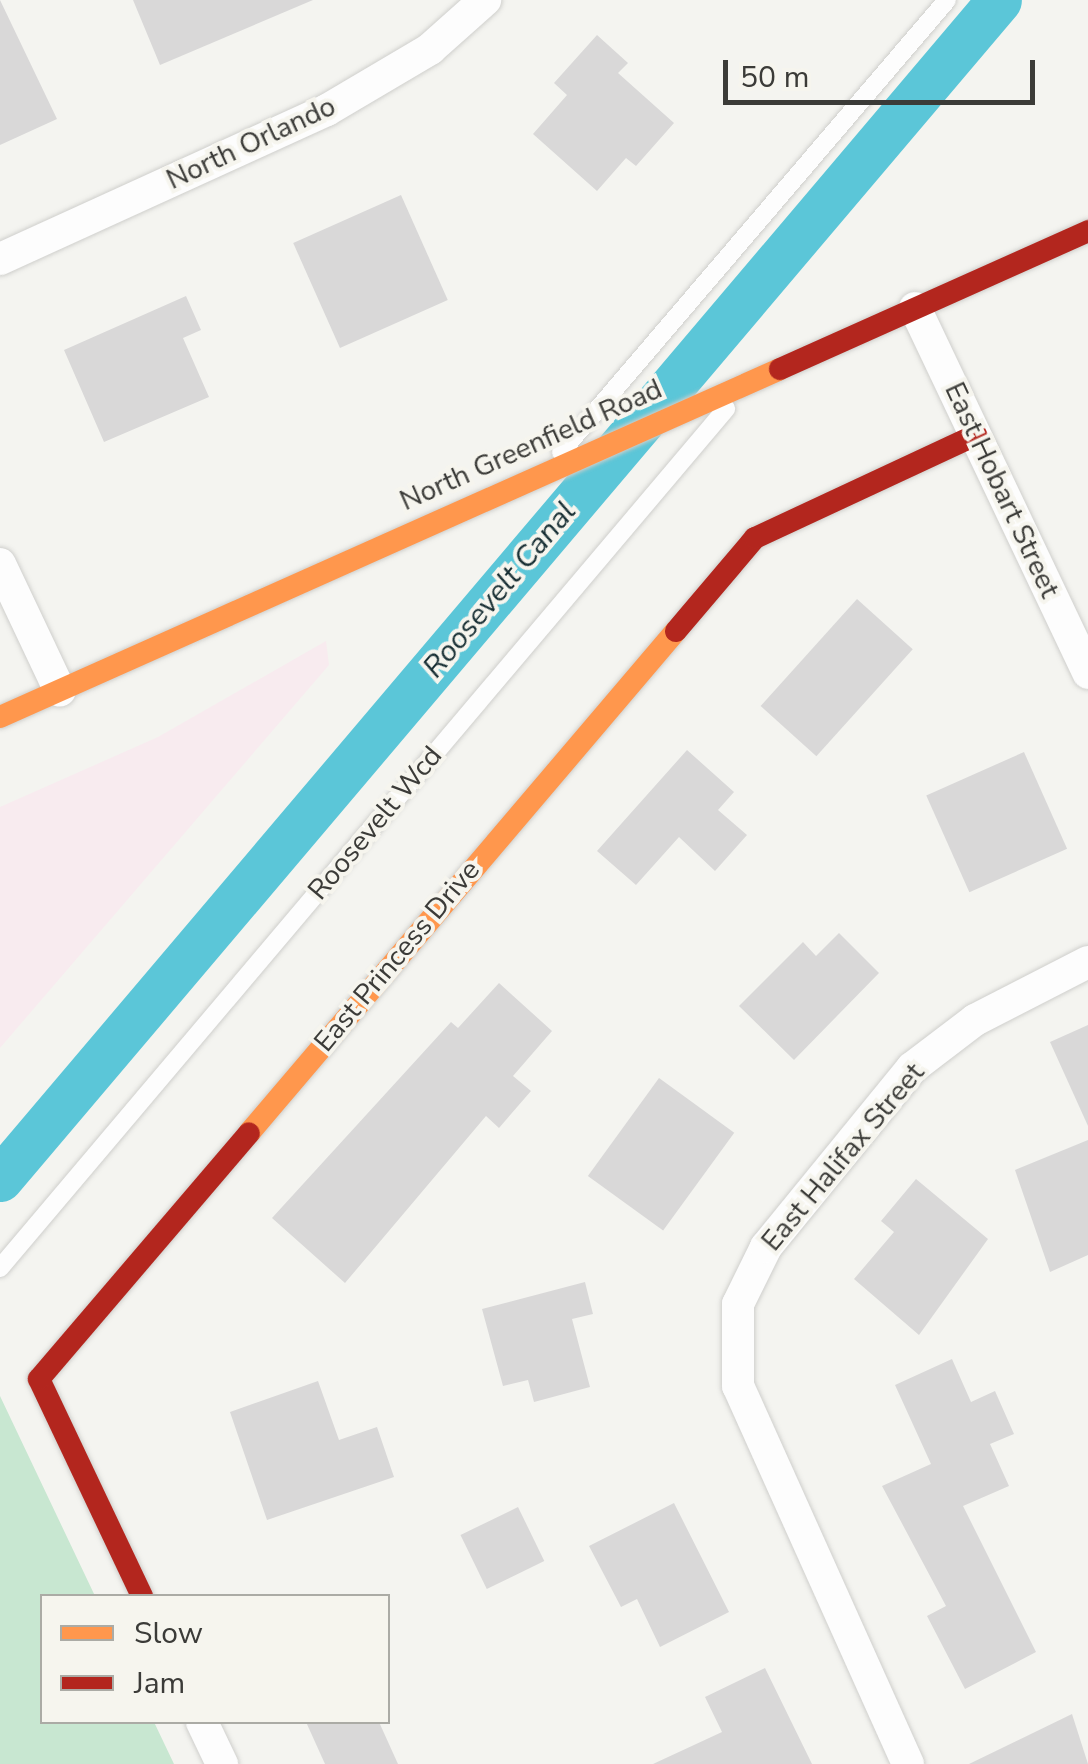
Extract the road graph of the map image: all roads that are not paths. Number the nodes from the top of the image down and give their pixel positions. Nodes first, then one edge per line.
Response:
1 (485, 0) edge
2 (947, 0) edge
3 (1088, 231) edge
4 (0, 258) edge
5 (914, 308) junction
6 (751, 379) junction
7 (976, 436) junction
8 (543, 472) junction
9 (0, 564) edge
10 (1088, 673) edge
11 (60, 691) junction
12 (0, 718) edge
13 (1088, 962) edge
14 (0, 1268) edge
15 (141, 1594) edge
16 (203, 1724) edge
17 (222, 1764) edge
18 (908, 1764) edge

1 - 4 street, North Orlando
2 - 8 lane
3 - 5 street, North Greenfield Road
5 - 6 street, North Greenfield Road
5 - 7 street, East Hobart Street
6 - 8 street, North Greenfield Road
6 - 14 lane, Roosevelt Wcd
7 - 10 street, East Hobart Street
7 - 15 street, East Princess Drive
8 - 11 street, North Greenfield Road
9 - 11 street
11 - 12 street, North Greenfield Road
13 - 18 street, East Halifax Street
16 - 17 street

